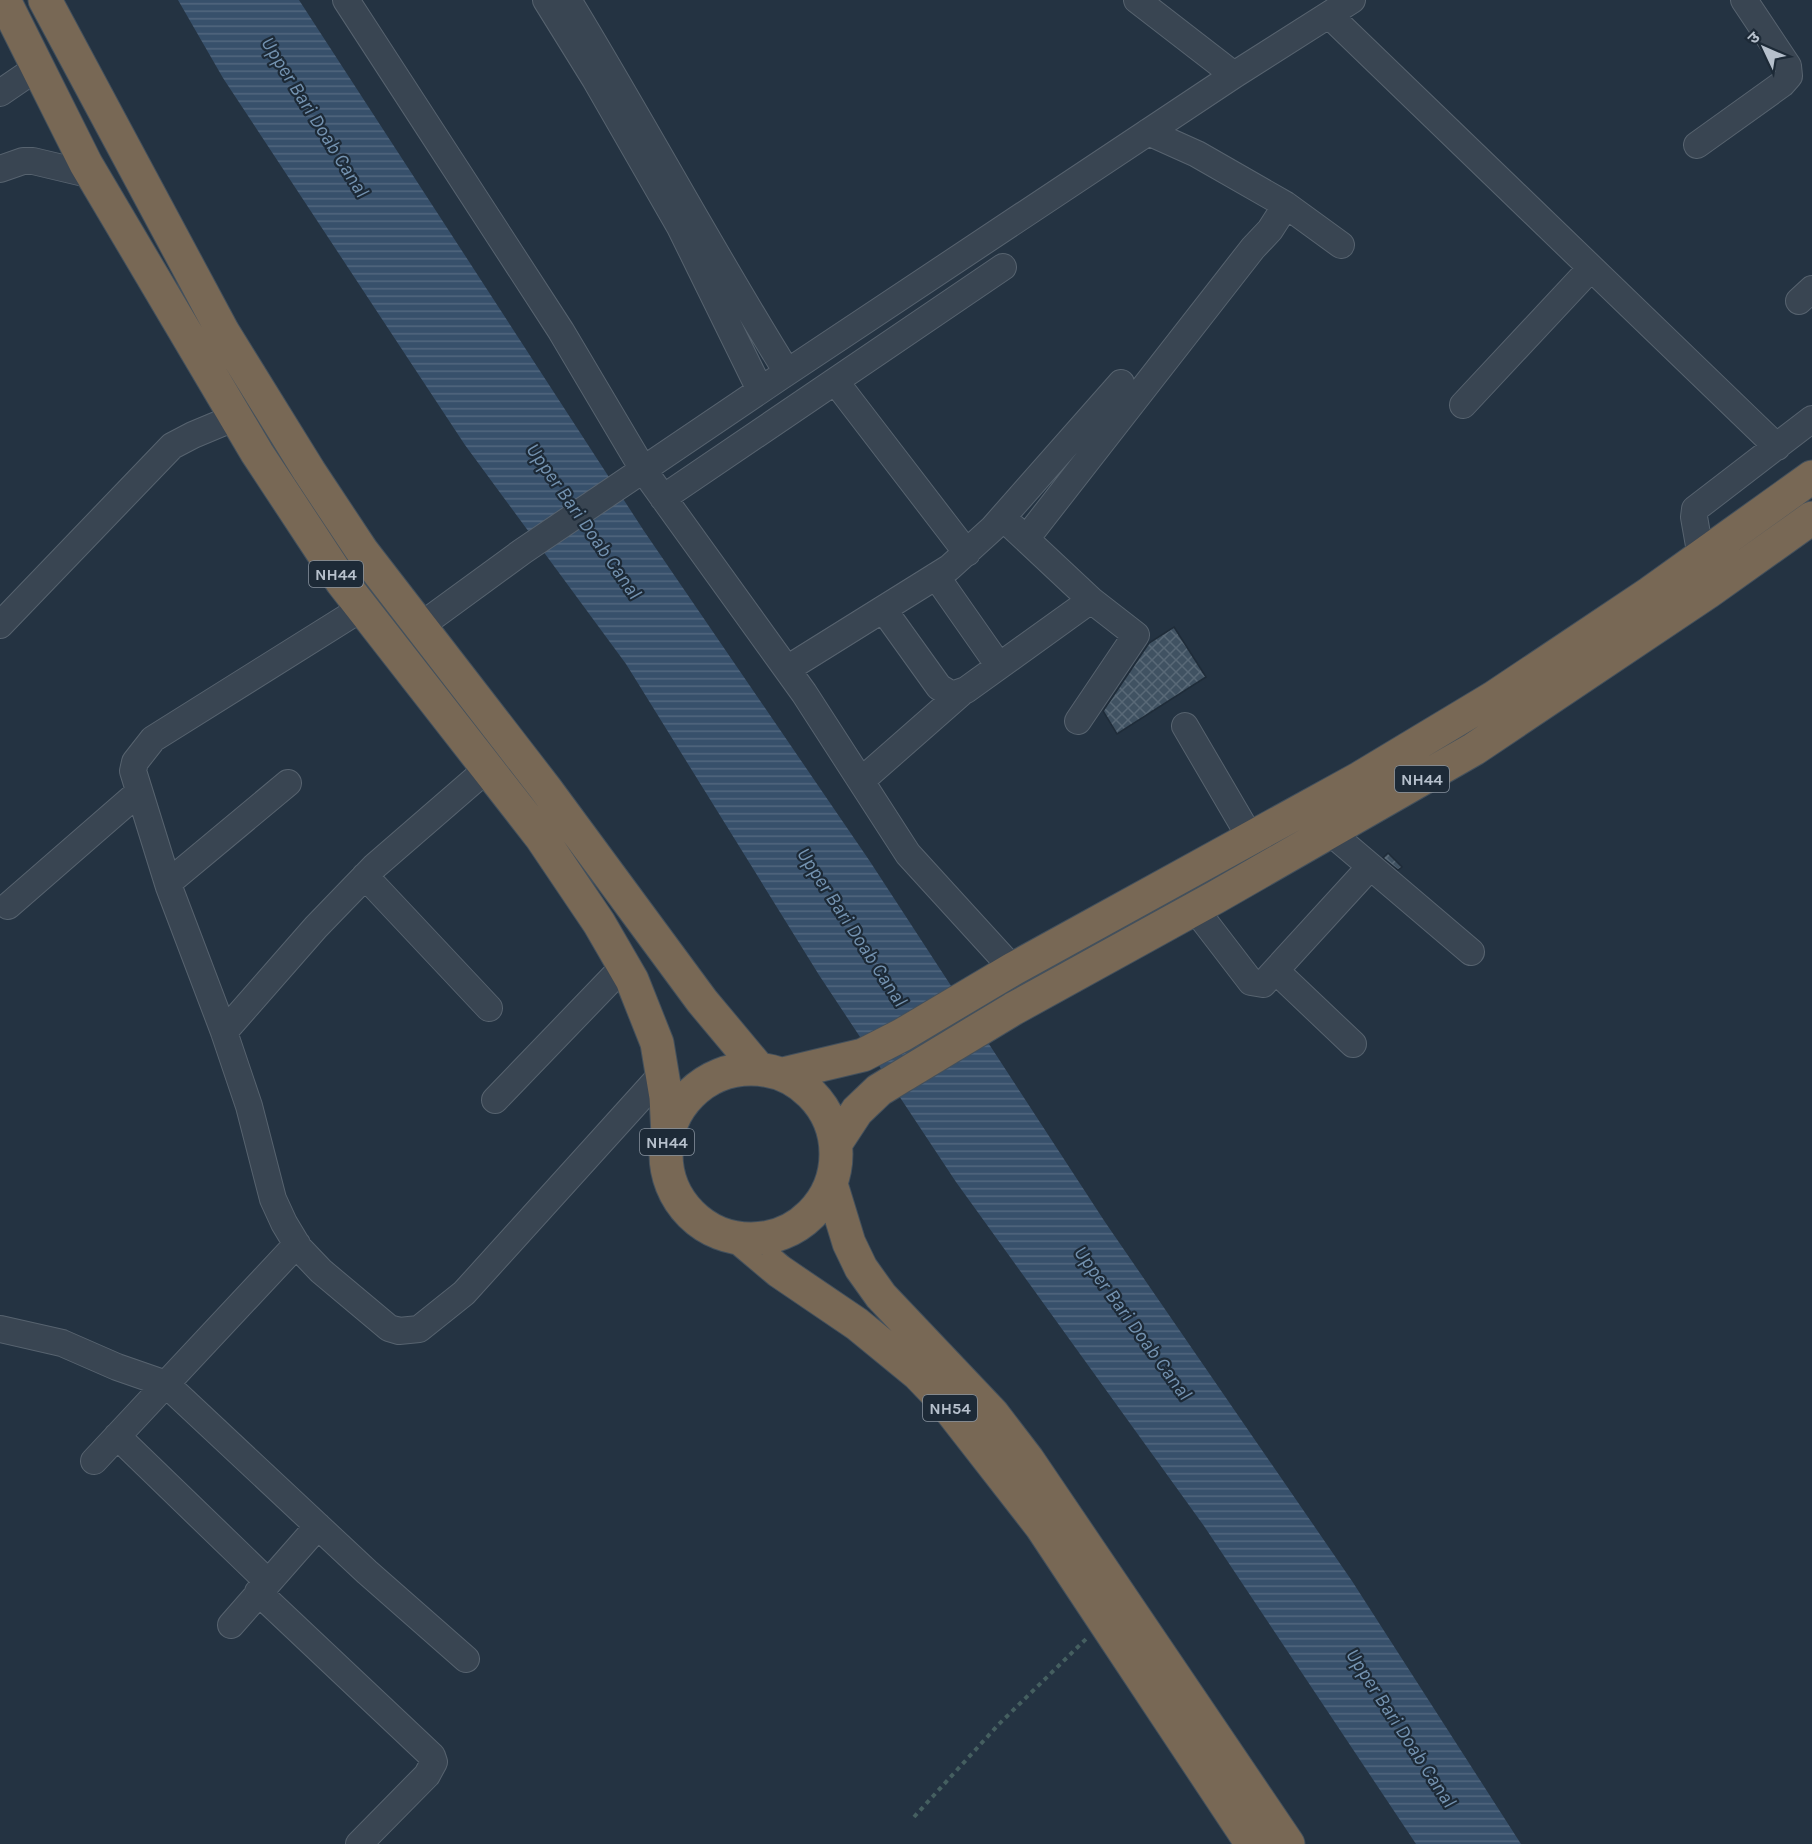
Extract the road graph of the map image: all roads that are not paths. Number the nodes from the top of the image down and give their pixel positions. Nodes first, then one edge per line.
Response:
1 (4, 0) edge
2 (45, 0) edge
3 (346, 0) edge
4 (546, 0) edge
5 (568, 0) edge
6 (1137, 0) edge
7 (1352, 0) edge
8 (1744, 0) edge
9 (1329, 15) junction
10 (38, 67) junction
11 (1234, 75) junction
12 (0, 93) edge
13 (1148, 132) junction
14 (1697, 145) dead end
15 (644, 146) junction
16 (0, 168) edge
17 (92, 175) junction
18 (1286, 205) junction
19 (1341, 245) dead end
20 (1003, 267) dead end
21 (1591, 268) junction
22 (787, 372) junction
23 (835, 381) junction
24 (1120, 383) dead end
25 (760, 390) junction
26 (1463, 405) dead end
27 (236, 417) junction
28 (1812, 419) edge
29 (1777, 447) junction
30 (634, 477) junction
31 (1812, 477) edge
32 (663, 498) junction
33 (1003, 517) junction
34 (1812, 518) edge
35 (1026, 539) junction
36 (967, 554) junction
37 (1701, 557) junction
38 (936, 576) junction
39 (1091, 600) junction
40 (362, 608) junction
41 (883, 609) junction
42 (0, 625) edge
43 (419, 627) junction
44 (999, 666) junction
45 (787, 669) junction
46 (960, 694) junction
47 (1077, 721) dead end
48 (1185, 726) dead end
49 (487, 769) junction
50 (861, 781) junction
51 (288, 783) dead end
52 (139, 792) junction
53 (1330, 832) junction
54 (1250, 837) junction
55 (1371, 867) junction
56 (365, 876) junction
57 (168, 884) junction
58 (8, 906) dead end
59 (1195, 909) junction
60 (1471, 952) dead end
61 (624, 966) junction
62 (1276, 971) junction
63 (1005, 974) junction
64 (489, 1008) dead end
65 (224, 1032) junction
66 (1353, 1044) dead end
67 (771, 1071) junction
68 (663, 1073) junction
69 (495, 1101) dead end
70 (668, 1135) junction
71 (836, 1143) junction
72 (831, 1184) junction
73 (741, 1239) junction
74 (297, 1244) junction
75 (0, 1329) edge
76 (166, 1384) junction
77 (117, 1436) junction
78 (94, 1461) dead end
79 (318, 1526) junction
80 (263, 1587) junction
81 (231, 1624) dead end
82 (466, 1659) dead end
83 (359, 1844) edge
84 (1252, 1844) edge
85 (1288, 1844) edge

1 - 10 highway, NH44
2 - 43 highway, NH44
3 - 30 street
4 - 15 street
5 - 15 street
6 - 11 street
7 - 9 street
8 - 14 street
9 - 11 street
9 - 21 street
10 - 12 street
10 - 17 highway, NH44
11 - 13 street
13 - 18 street
13 - 22 street
15 - 22 street
15 - 25 street
16 - 17 street
17 - 27 highway, NH44
18 - 19 street
18 - 35 street
20 - 23 street
21 - 26 street
21 - 29 street
22 - 25 street
23 - 32 street
23 - 36 street
24 - 33 street
25 - 30 street
27 - 40 highway, NH44
27 - 42 street
28 - 29 street
29 - 37 street
30 - 32 street
30 - 43 street
31 - 37 highway, NH44
32 - 45 street
33 - 35 street
33 - 36 street
34 - 53 highway, NH44
35 - 39 street
36 - 38 street
37 - 54 highway, NH44
38 - 41 street
38 - 44 street
39 - 44 street
39 - 47 street
40 - 49 highway, NH44
40 - 52 street
41 - 45 street
41 - 46 street
43 - 67 highway, NH44
44 - 46 street
45 - 50 street
46 - 50 street
48 - 54 street
49 - 56 street
49 - 61 highway, NH44
50 - 63 street
51 - 57 street
52 - 57 street
52 - 58 street
53 - 55 street
53 - 59 highway, NH44
54 - 63 highway, NH44
55 - 60 street
55 - 62 street
56 - 64 street
56 - 65 street
57 - 65 street
59 - 62 street
59 - 71 highway, NH44
61 - 68 highway, NH44
61 - 69 street
62 - 66 street
63 - 67 highway, NH44
65 - 74 street
67 - 70 highway, NH44
67 - 71 highway, NH44
68 - 70 highway, NH44
68 - 74 street
70 - 73 highway, NH44
71 - 72 highway, NH44
72 - 73 highway, NH44
72 - 85 highway, NH54
73 - 84 highway, NH54
74 - 76 street
75 - 76 street
76 - 77 street
76 - 79 street
77 - 78 street
77 - 80 street
79 - 80 street
79 - 82 street
80 - 81 street
80 - 83 street

